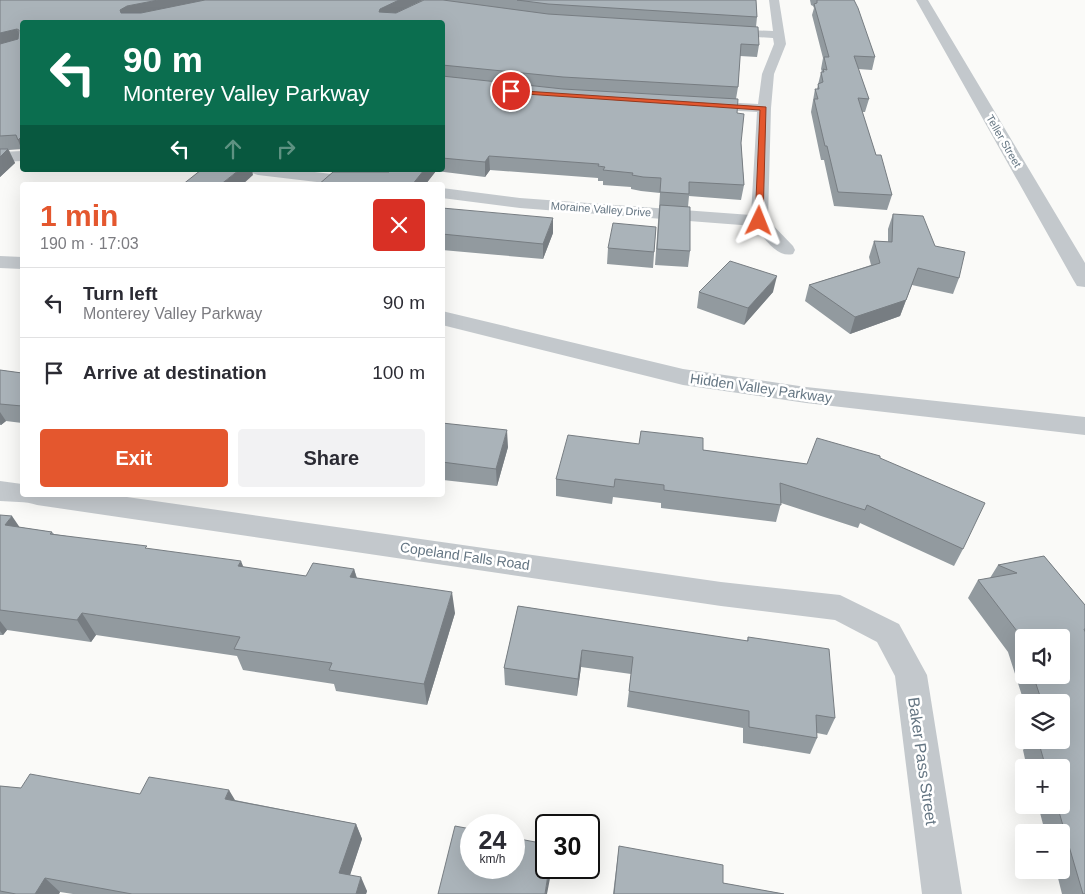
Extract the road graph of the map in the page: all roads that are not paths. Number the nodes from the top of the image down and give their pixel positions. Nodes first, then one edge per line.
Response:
1 (774, 0) edge
2 (922, 0) edge
3 (711, 31) edge
4 (780, 35) junction
5 (688, 104) edge
6 (764, 108) junction
7 (20, 156) edge
8 (0, 157) edge
9 (280, 172) edge
10 (291, 173) junction
11 (281, 182) edge
12 (359, 182) edge
13 (445, 193) edge
14 (759, 221) junction
15 (786, 250) dead end
16 (0, 262) edge
17 (20, 263) edge
18 (1085, 281) edge
19 (445, 319) edge
20 (1085, 426) edge
21 (0, 491) edge
22 (20, 493) edge
23 (54, 497) edge
24 (888, 633) joint
25 (942, 894) edge

1 - 4 street
2 - 18 street, Teller Street
3 - 4 street
4 - 6 street
5 - 6 street
6 - 14 street
7 - 8 street
9 - 10 street
10 - 11 street
10 - 12 street
13 - 14 street, Moraine Valley Drive
14 - 15 street
16 - 17 street
19 - 20 street, Hidden Valley Parkway
21 - 22 street
23 - 24 street, Copeland Falls Road
24 - 25 street, Baker Pass Street

